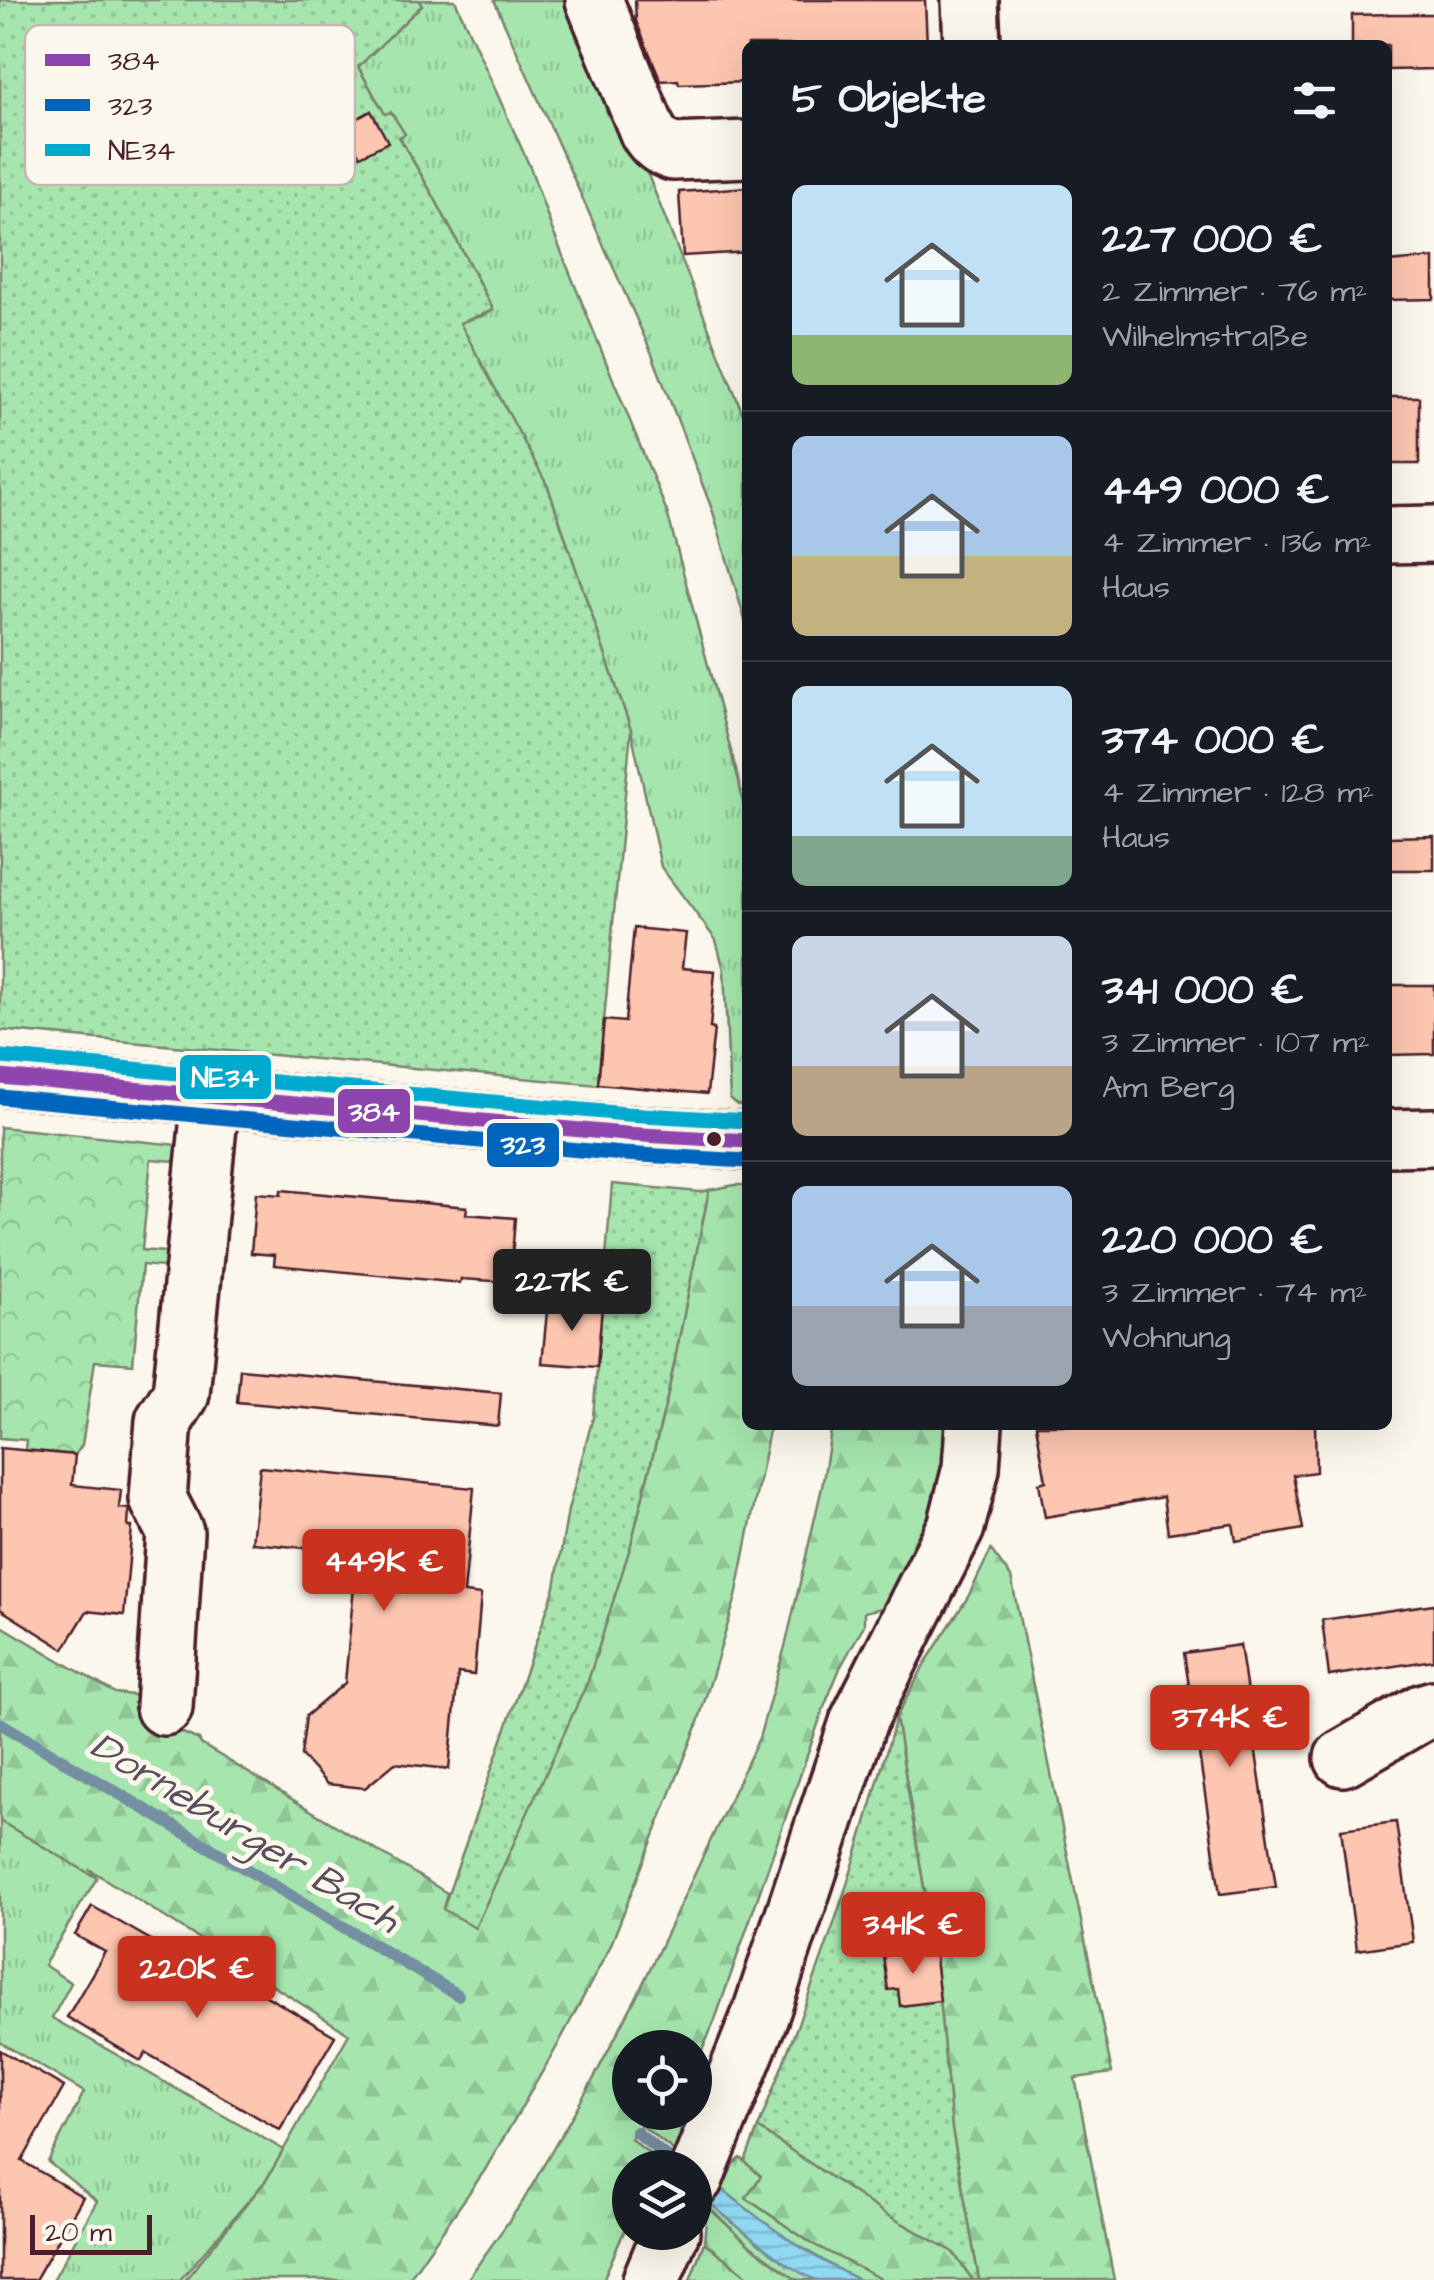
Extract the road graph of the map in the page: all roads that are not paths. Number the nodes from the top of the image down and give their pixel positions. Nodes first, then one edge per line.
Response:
1 (594, 0) edge
2 (970, 0) edge
3 (972, 40) edge
4 (742, 149) edge
5 (1434, 534) edge
6 (1392, 535) edge
7 (0, 1077) edge
8 (210, 1097) junction
9 (1434, 1137) edge
10 (1392, 1138) edge
11 (742, 1141) edge
12 (974, 1430) edge
13 (164, 1707) dead end
14 (1434, 1709) edge
15 (1343, 1758) dead end
16 (706, 2150) edge
17 (664, 2250) edge
18 (651, 2280) edge

1 - 4 street
2 - 3 street
5 - 6 street
7 - 8 street
8 - 11 street
8 - 13 street
9 - 10 street
12 - 16 street
14 - 15 street
17 - 18 street

